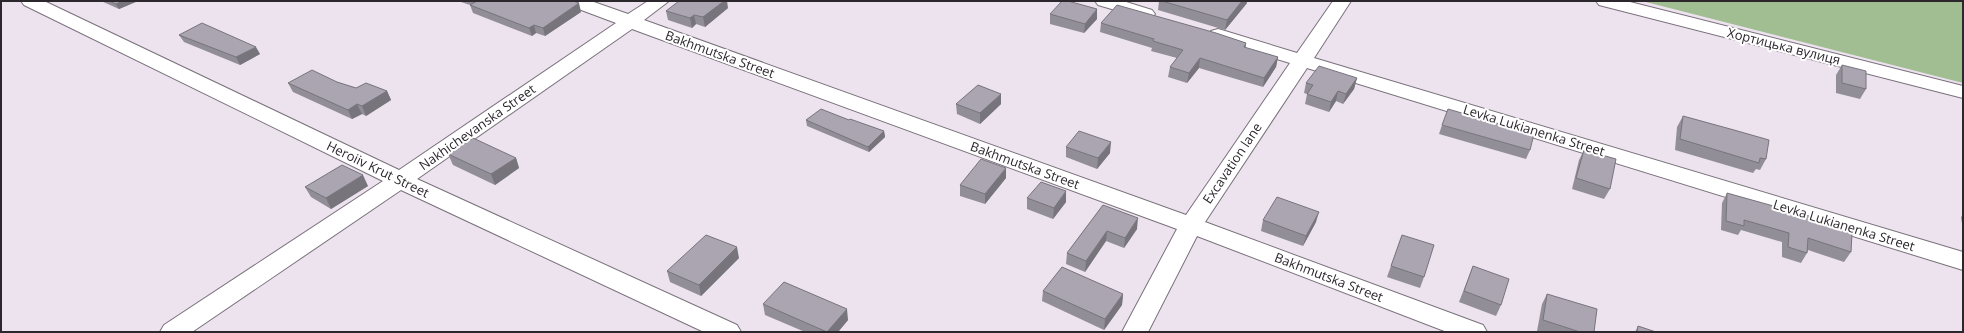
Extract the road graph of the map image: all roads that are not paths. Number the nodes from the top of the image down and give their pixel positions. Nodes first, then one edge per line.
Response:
1 (30, 1) edge
2 (574, 1) edge
3 (660, 1) edge
4 (1104, 1) edge
5 (1342, 1) edge
6 (1606, 1) edge
7 (1164, 19) edge
8 (629, 21) junction
9 (1202, 30) edge
10 (1301, 60) junction
11 (1963, 92) edge
12 (400, 180) junction
13 (1191, 225) junction
14 (1963, 261) edge
15 (173, 332) edge
16 (728, 332) edge
17 (1135, 332) edge
18 (1474, 332) edge

1 - 12 street, Heroiiv Krut Street
2 - 8 street, Bakhmutska Street
3 - 8 street, Nakhichevanska Street
4 - 7 street
5 - 10 street, Excavation lane
6 - 11 street, Хортицька вулиця
8 - 12 street, Nakhichevanska Street
8 - 13 street, Bakhmutska Street
9 - 10 street, Levka Lukianenka Street
10 - 13 street, Excavation lane
10 - 14 street, Levka Lukianenka Street
12 - 15 street, Nakhichevanska Street
12 - 16 street, Heroiiv Krut Street
13 - 17 street, Excavation lane
13 - 18 street, Bakhmutska Street

